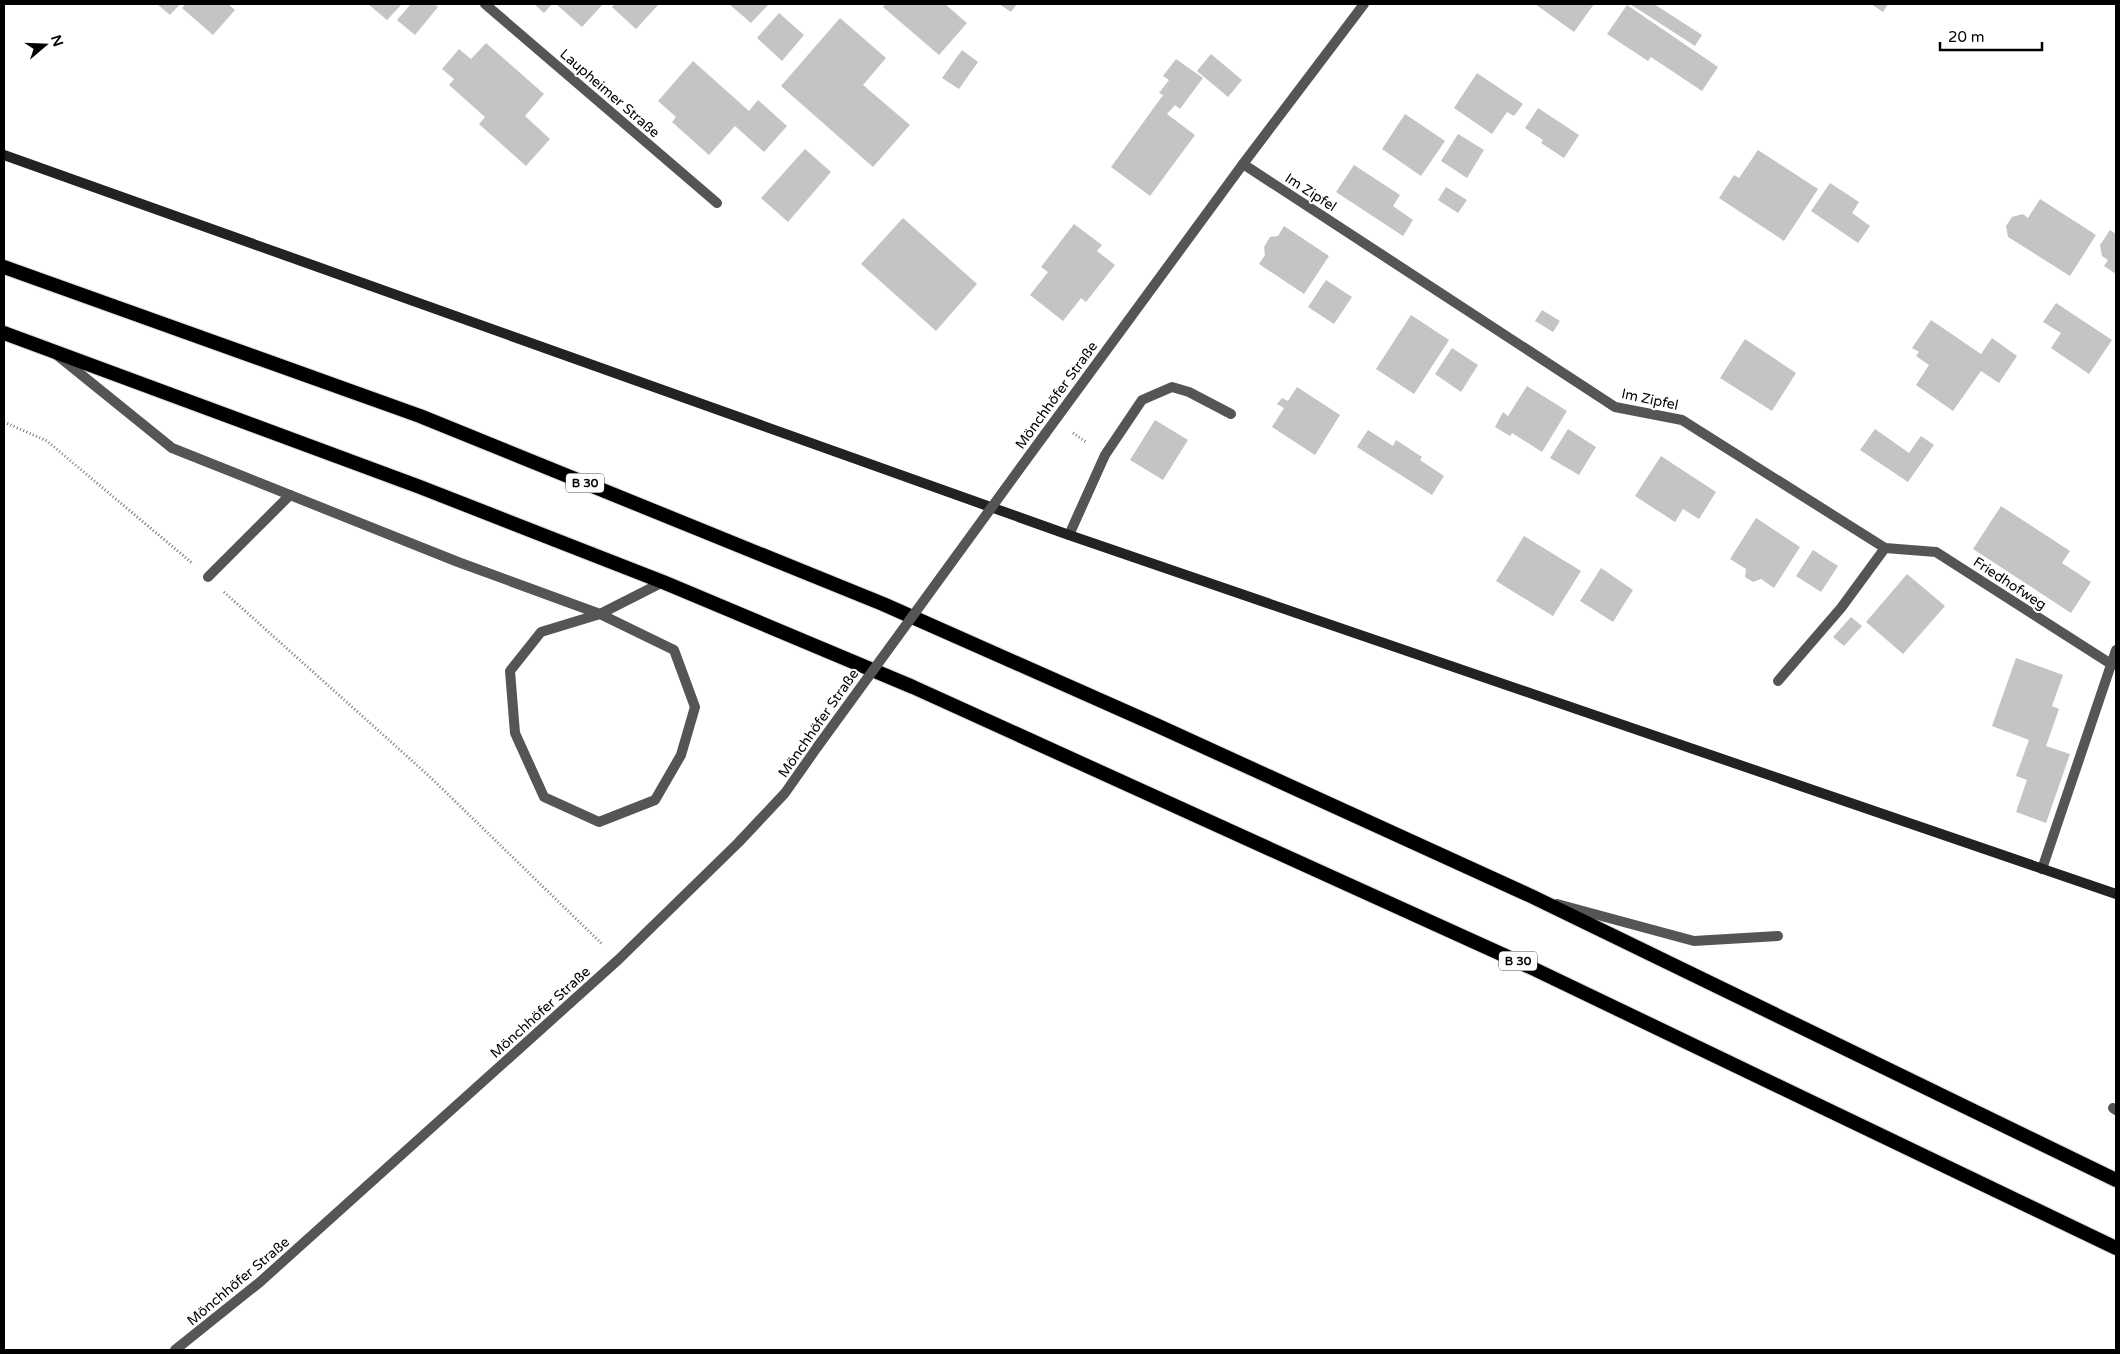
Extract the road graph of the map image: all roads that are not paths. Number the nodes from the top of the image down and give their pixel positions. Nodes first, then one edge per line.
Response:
1 (485, 4) edge
2 (1364, 4) edge
3 (4, 155) edge
4 (1243, 164) junction
5 (717, 203) dead end
6 (4, 267) edge
7 (4, 333) edge
8 (50, 350) junction
9 (1230, 414) dead end
10 (290, 495) junction
11 (1069, 535) junction
12 (1885, 548) junction
13 (208, 577) road end
14 (663, 582) junction
15 (600, 614) junction
16 (2116, 650) edge
17 (2111, 664) junction
18 (1778, 681) dead end
19 (2042, 869) junction
20 (2116, 894) edge
21 (1531, 896) junction
22 (1778, 936) dead end
23 (2116, 1180) edge
24 (2116, 1248) edge
25 (175, 1350) edge

1 - 5 street, Laupheimer Straße
2 - 4 street, Mönchhöfer Straße
3 - 11 main road
4 - 12 street, Im Zipfel
4 - 25 street, Mönchhöfer Straße, bridge
6 - 21 highway, B 30
7 - 8 highway, B 30
8 - 10 street
8 - 14 highway, B 30
9 - 11 street
10 - 13 street
10 - 15 street
11 - 19 main road
12 - 17 street, Friedhofweg
12 - 18 street
14 - 15 street
14 - 24 highway, B 30
15 - 15 street
16 - 17 street
17 - 19 street
19 - 20 main road
21 - 22 street
21 - 23 highway, B 30

